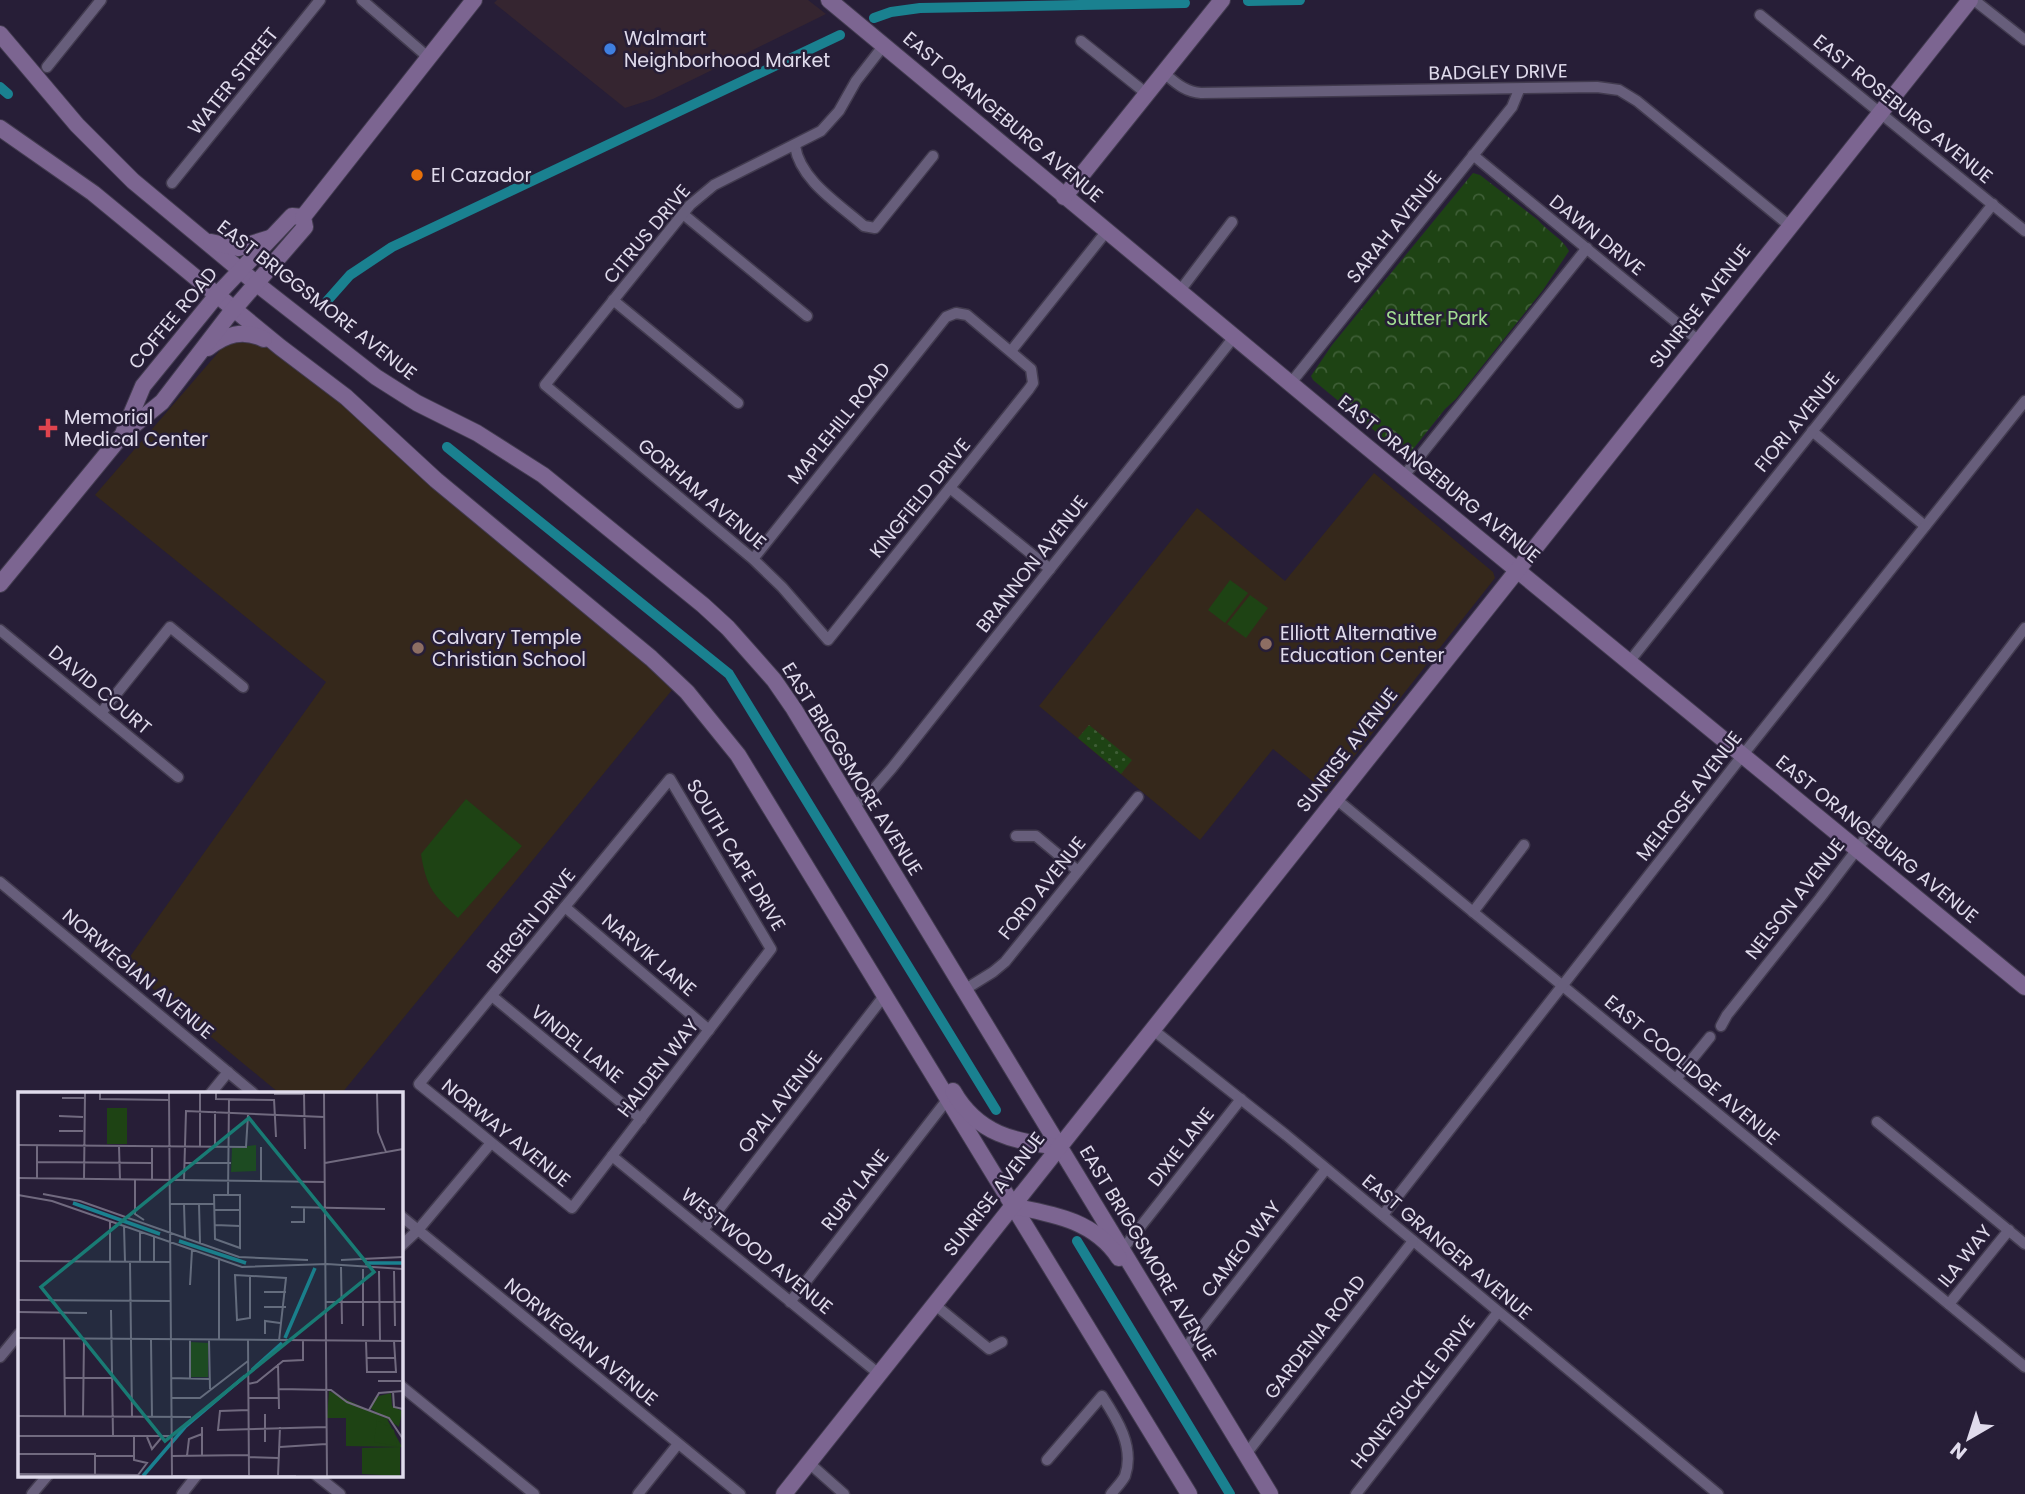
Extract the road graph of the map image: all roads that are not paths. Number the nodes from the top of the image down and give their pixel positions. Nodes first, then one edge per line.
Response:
1 (101, 0) edge
2 (320, 0) edge
3 (362, 0) edge
4 (474, 0) edge
5 (829, 0) edge
6 (1222, 0) edge
7 (1972, 0) edge
8 (1759, 15) dead end
9 (0, 34) edge
10 (2025, 40) edge
11 (1081, 41) dead end
12 (884, 45) junction
13 (429, 58) junction
14 (47, 67) dead end
15 (1164, 73) junction
16 (1519, 90) junction
17 (1147, 94) junction
18 (1881, 113) junction
19 (0, 128) edge
20 (795, 146) junction
21 (1473, 155) junction
22 (933, 156) dead end
23 (172, 183) dead end
24 (1064, 197) junction
25 (1993, 204) junction
26 (683, 214) junction
27 (303, 217) junction
28 (1232, 222) dead end
29 (1790, 226) junction
30 (2025, 231) edge
31 (1106, 232) junction
32 (273, 237) junction
33 (205, 240) junction
34 (1587, 248) junction
35 (240, 270) junction
36 (257, 284) junction
37 (1179, 292) junction
38 (217, 295) junction
39 (613, 300) junction
40 (234, 310) junction
41 (807, 316) dead end
42 (1234, 337) junction
43 (1699, 341) junction
44 (280, 347) junction
45 (1011, 351) junction
46 (198, 355) junction
47 (1290, 384) junction
48 (545, 385) joint
49 (2025, 401) edge
50 (738, 403) dead end
51 (1812, 431) junction
52 (123, 434) junction
53 (1403, 477) junction
54 (950, 488) junction
55 (1925, 526) junction
56 (753, 559) junction
57 (1050, 569) junction
58 (1517, 570) junction
59 (0, 584) edge
60 (2025, 628) edge
61 (0, 630) edge
62 (828, 640) joint
63 (1629, 662) junction
64 (243, 688) dead end
65 (101, 713) junction
66 (1742, 756) junction
67 (178, 777) dead end
68 (670, 779) joint
69 (1138, 797) dead end
70 (1336, 799) junction
71 (853, 807) junction
72 (1016, 836) dead end
73 (1524, 845) dead end
74 (1856, 849) junction
75 (1078, 871) junction
76 (0, 883) edge
77 (565, 907) junction
78 (1473, 912) junction
79 (771, 949) joint
80 (2024, 985) edge
81 (1563, 986) junction
82 (964, 990) junction
83 (492, 996) junction
84 (884, 996) junction
85 (1721, 1026) dead end
86 (1152, 1029) junction
87 (709, 1030) junction
88 (1710, 1037) dead end
89 (914, 1044) junction
90 (228, 1072) junction
91 (1676, 1079) junction
92 (419, 1084) joint
93 (212, 1092) edge
94 (252, 1092) edge
95 (1241, 1099) junction
96 (947, 1100) junction
97 (641, 1119) junction
98 (1877, 1122) dead end
99 (491, 1143) junction
100 (1059, 1147) junction
101 (612, 1156) junction
102 (1326, 1169) junction
103 (1012, 1206) junction
104 (572, 1208) joint
105 (1383, 1215) junction
106 (402, 1217) edge
107 (418, 1230) junction
108 (703, 1230) junction
109 (2008, 1230) junction
110 (1413, 1241) junction
111 (2025, 1244) edge
112 (402, 1245) edge
113 (1122, 1250) junction
114 (1151, 1298) junction
115 (790, 1301) junction
116 (934, 1304) junction
117 (1949, 1304) junction
118 (1499, 1312) junction
119 (18, 1335) edge
120 (1002, 1342) dead end
121 (1183, 1351) junction
122 (0, 1357) edge
123 (2025, 1367) edge
124 (879, 1374) junction
125 (402, 1386) edge
126 (678, 1444) junction
127 (1246, 1454) junction
128 (1047, 1460) dead end
129 (809, 1463) junction
130 (47, 1476) edge
131 (196, 1476) edge
132 (317, 1476) edge
133 (335, 1493) edge
134 (32, 1494) edge
135 (182, 1494) edge
136 (534, 1494) edge
137 (638, 1494) edge
138 (740, 1494) edge
139 (784, 1494) edge
140 (845, 1494) edge
141 (1111, 1494) edge
142 (1189, 1494) edge
143 (1270, 1494) edge
144 (1356, 1494) edge
145 (1718, 1494) edge

1 - 14 street
2 - 23 street, WATER STREET
3 - 13 street
4 - 13 main road, COFFEE ROAD
5 - 12 main road, EAST ORANGEBURG AVENUE
6 - 15 main road
7 - 10 street
7 - 18 main road, SUNRISE AVENUE
8 - 18 street, EAST ROSEBURG AVENUE
9 - 33 main road, EAST BRIGGSMORE AVENUE
11 - 17 street
12 - 20 street, CITRUS DRIVE
12 - 24 main road, EAST ORANGEBURG AVENUE
13 - 27 main road, COFFEE ROAD
15 - 16 street, BADGLEY DRIVE
15 - 17 main road
16 - 21 street, SARAH AVENUE
16 - 29 street, BADGLEY DRIVE
17 - 24 main road
18 - 25 street, EAST ROSEBURG AVENUE
18 - 29 main road, SUNRISE AVENUE
19 - 38 main road
20 - 22 street
20 - 26 street, CITRUS DRIVE
21 - 34 street, DAWN DRIVE
21 - 47 street, SARAH AVENUE
24 - 31 main road, EAST ORANGEBURG AVENUE
25 - 30 street, EAST ROSEBURG AVENUE
25 - 51 street, FIORI AVENUE
26 - 39 street, CITRUS DRIVE
26 - 41 street
27 - 32 main road, COFFEE ROAD
27 - 36 main road, COFFEE ROAD
28 - 37 street
29 - 43 main road, SUNRISE AVENUE
31 - 37 main road, EAST ORANGEBURG AVENUE
31 - 45 street
32 - 33 main road
32 - 35 main road, COFFEE ROAD
33 - 35 main road, EAST BRIGGSMORE AVENUE
34 - 43 street, DAWN DRIVE
34 - 53 street
35 - 36 main road, EAST BRIGGSMORE AVENUE
35 - 38 main road, COFFEE ROAD
36 - 40 main road, COFFEE ROAD
36 - 71 main road, EAST BRIGGSMORE AVENUE
37 - 42 main road, EAST ORANGEBURG AVENUE
38 - 40 main road
38 - 52 main road, COFFEE ROAD
39 - 48 street, CITRUS DRIVE
39 - 50 street
40 - 44 main road
40 - 46 main road, COFFEE ROAD
42 - 47 main road, EAST ORANGEBURG AVENUE
42 - 57 street, BRANNON AVENUE
43 - 58 main road, SUNRISE AVENUE
44 - 46 main road
44 - 84 main road
45 - 54 street, KINGFIELD DRIVE
45 - 56 street, MAPLEHILL ROAD
46 - 52 main road, COFFEE ROAD
47 - 53 main road, EAST ORANGEBURG AVENUE
48 - 56 street, GORHAM AVENUE
49 - 55 street, MELROSE AVENUE
51 - 55 street
51 - 63 street, FIORI AVENUE
52 - 59 main road, COFFEE ROAD
53 - 58 main road, EAST ORANGEBURG AVENUE
54 - 57 street
54 - 62 street, KINGFIELD DRIVE
55 - 66 street, MELROSE AVENUE
56 - 62 street, GORHAM AVENUE
57 - 71 street, BRANNON AVENUE
58 - 63 main road, EAST ORANGEBURG AVENUE
58 - 70 main road, SUNRISE AVENUE
60 - 74 street, NELSON AVENUE
61 - 65 street, DAVID COURT
63 - 66 main road, EAST ORANGEBURG AVENUE
64 - 65 street
65 - 67 street, DAVID COURT
66 - 74 main road, EAST ORANGEBURG AVENUE
66 - 81 street, MELROSE AVENUE
68 - 77 street, BERGEN DRIVE
68 - 79 street, SOUTH CAPE DRIVE
69 - 75 street, FORD AVENUE
70 - 78 street, EAST COOLIDGE AVENUE
70 - 86 main road, SUNRISE AVENUE
71 - 82 main road, EAST BRIGGSMORE AVENUE
72 - 75 street
73 - 78 street
74 - 80 main road, EAST ORANGEBURG AVENUE
74 - 85 street, NELSON AVENUE
75 - 82 street, FORD AVENUE
76 - 90 street, NORWEGIAN AVENUE
77 - 83 street, BERGEN DRIVE
77 - 87 street, NARVIK LANE
78 - 81 street, EAST COOLIDGE AVENUE
79 - 87 street, HALDEN WAY
81 - 91 street, EAST COOLIDGE AVENUE
81 - 105 street, MELROSE AVENUE
82 - 100 main road, EAST BRIGGSMORE AVENUE
83 - 92 street, BERGEN DRIVE
83 - 97 street, VINDEL LANE
84 - 89 main road
84 - 108 street, OPAL AVENUE
86 - 95 street, EAST GRANGER AVENUE
86 - 100 main road, SUNRISE AVENUE
87 - 97 street, HALDEN WAY
88 - 91 street
89 - 96 main road
89 - 100 main road
90 - 93 street
90 - 94 street, NORWEGIAN AVENUE
91 - 117 street, EAST COOLIDGE AVENUE
92 - 99 street, NORWAY AVENUE
95 - 102 street, EAST GRANGER AVENUE
95 - 113 street, DIXIE LANE
96 - 103 main road
96 - 115 street, RUBY LANE
97 - 101 street, HALDEN WAY
98 - 109 street
99 - 104 street, NORWAY AVENUE
99 - 107 street
100 - 103 main road, SUNRISE AVENUE
100 - 113 main road, EAST BRIGGSMORE AVENUE
101 - 104 street, HALDEN WAY
101 - 108 street, WESTWOOD AVENUE
102 - 105 street, EAST GRANGER AVENUE
102 - 121 street, CAMEO WAY
103 - 114 main road
103 - 116 main road, SUNRISE AVENUE
103 - 142 main road
105 - 110 street, EAST GRANGER AVENUE
106 - 107 street, NORWEGIAN AVENUE
107 - 112 street
107 - 126 street, NORWEGIAN AVENUE
108 - 115 street, WESTWOOD AVENUE
109 - 111 street
109 - 117 street, ILA WAY
110 - 118 street, EAST GRANGER AVENUE
110 - 127 street, GARDENIA ROAD
113 - 114 main road, EAST BRIGGSMORE AVENUE
114 - 121 main road, EAST BRIGGSMORE AVENUE
115 - 124 street, WESTWOOD AVENUE
116 - 120 street
116 - 124 main road, SUNRISE AVENUE
117 - 123 street, EAST COOLIDGE AVENUE
118 - 144 street, HONEYSUCKLE DRIVE
118 - 145 street, EAST GRANGER AVENUE
119 - 122 street
121 - 127 main road, EAST BRIGGSMORE AVENUE
124 - 129 main road, SUNRISE AVENUE
125 - 136 street
126 - 137 street
126 - 138 street, NORWEGIAN AVENUE
127 - 143 main road, EAST BRIGGSMORE AVENUE
128 - 141 street
129 - 139 main road, SUNRISE AVENUE
129 - 140 street
130 - 134 street
131 - 135 street
132 - 133 street

